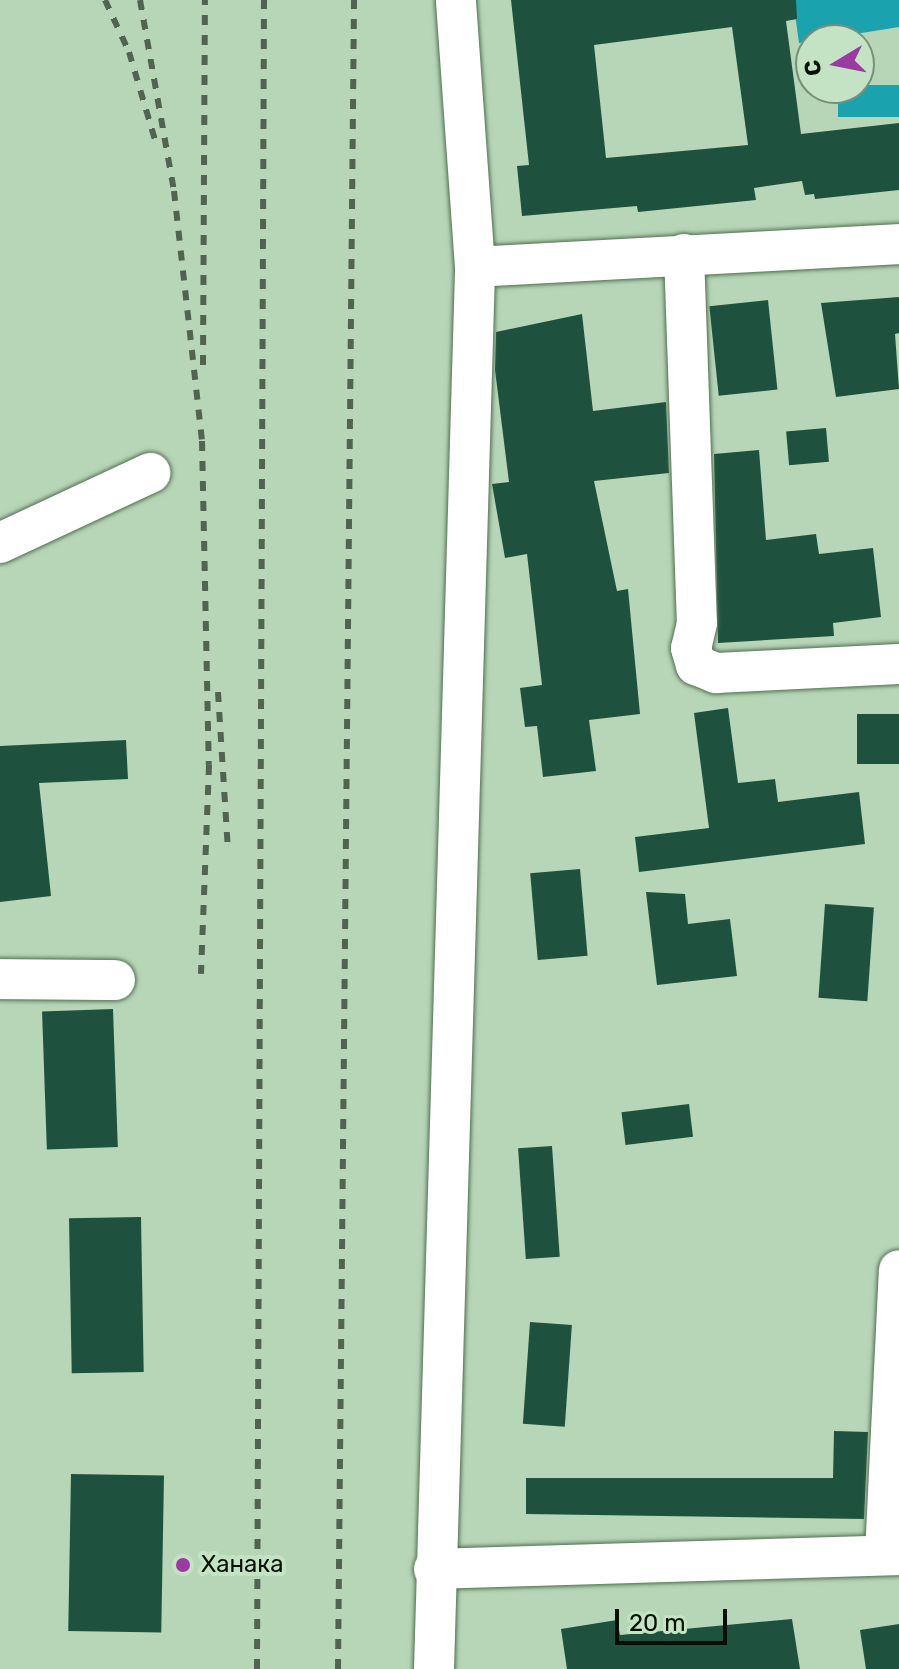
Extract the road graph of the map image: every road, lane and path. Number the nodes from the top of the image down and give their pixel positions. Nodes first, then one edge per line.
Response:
1 (456, 0) edge
2 (899, 244) edge
3 (684, 254) junction
4 (475, 267) junction
5 (150, 473) dead end
6 (0, 543) edge
7 (899, 664) edge
8 (0, 979) edge
9 (115, 980) dead end
10 (899, 1270) edge
11 (892, 1554) edge
12 (434, 1569) junction
13 (434, 1669) edge

1 - 4 street
2 - 3 street
3 - 4 street
3 - 7 street
4 - 12 street
5 - 6 street
8 - 9 street
10 - 11 street
11 - 12 street
12 - 13 street

